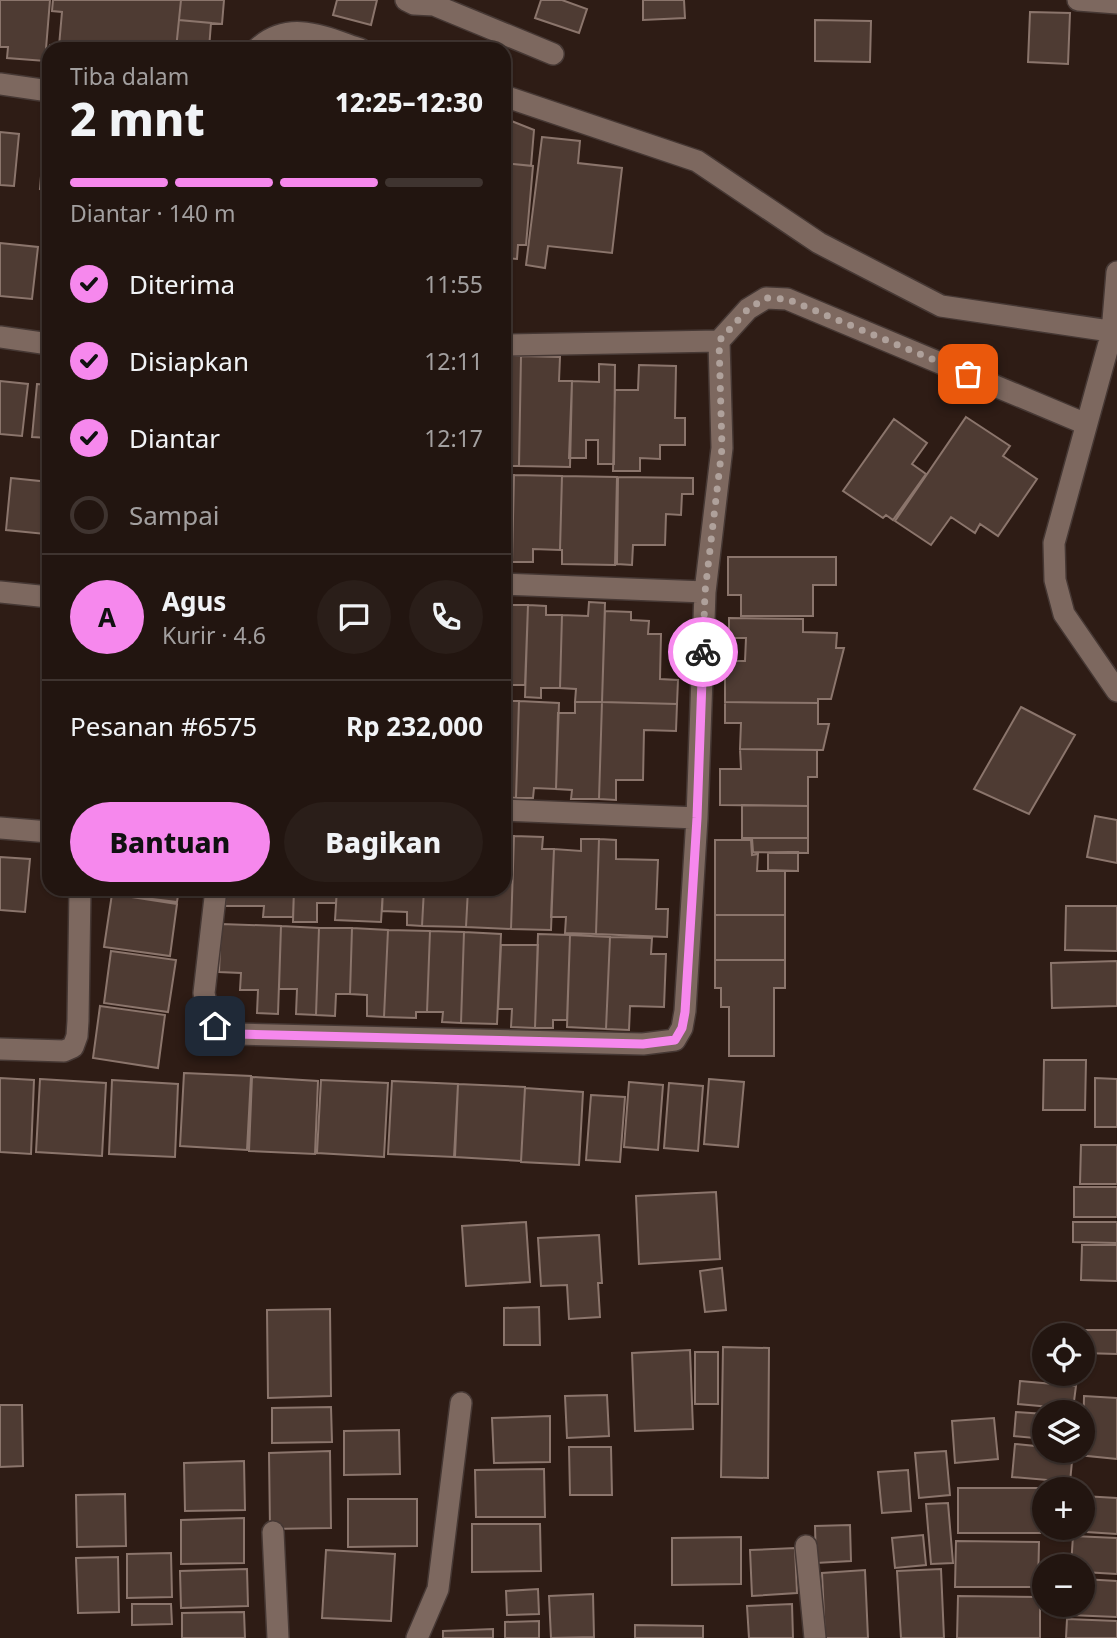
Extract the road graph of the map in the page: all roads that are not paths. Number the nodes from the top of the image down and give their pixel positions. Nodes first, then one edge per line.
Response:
1 (405, 0) edge
2 (1078, 0) edge
3 (436, 2) edge
4 (1117, 3) edge
5 (264, 42) edge
6 (338, 42) edge
7 (553, 54) dead end
8 (0, 84) edge
9 (42, 90) edge
10 (511, 98) edge
11 (1117, 272) edge
12 (1115, 332) edge
13 (0, 337) edge
14 (719, 341) junction
15 (42, 343) edge
16 (511, 345) edge
17 (1086, 424) junction
18 (511, 584) edge
19 (0, 592) edge
20 (705, 592) junction
21 (42, 596) edge
22 (1117, 691) edge
23 (511, 810) edge
24 (697, 818) junction
25 (0, 828) edge
26 (42, 831) edge
27 (80, 896) edge
28 (215, 896) edge
29 (0, 1049) edge
30 (461, 1403) dead end
31 (273, 1532) dead end
32 (806, 1546) dead end
33 (278, 1638) edge
34 (417, 1638) edge
35 (815, 1638) edge

1 - 3 street
2 - 4 street
3 - 7 street
5 - 6 street
8 - 9 street
10 - 12 street
11 - 12 street
12 - 17 street
13 - 15 street
14 - 16 street
14 - 17 street
14 - 20 street
17 - 22 street
18 - 20 street
19 - 21 street
20 - 24 street
23 - 24 street
24 - 28 street
25 - 26 street
27 - 29 street
30 - 34 street
31 - 33 street
32 - 35 street

